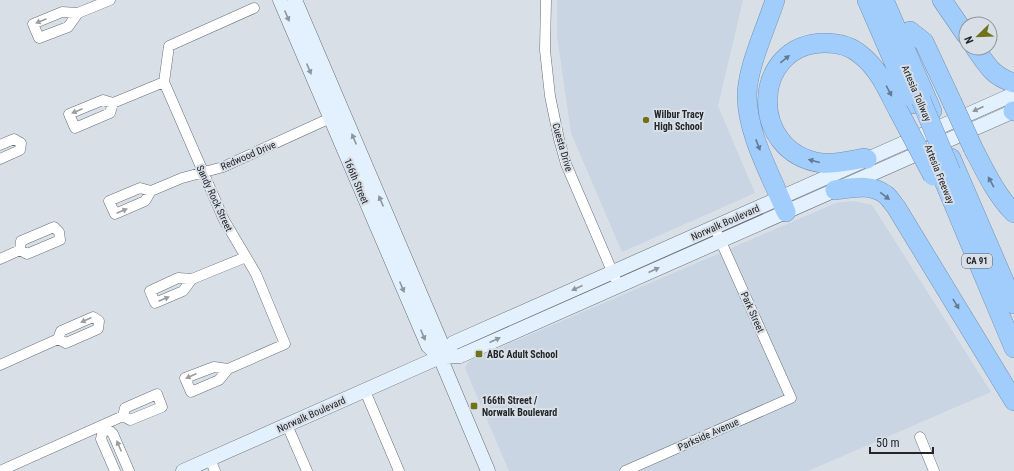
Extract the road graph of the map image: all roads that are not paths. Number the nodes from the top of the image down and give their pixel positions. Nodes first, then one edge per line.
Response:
1 (110, 0) edge
2 (280, 0) edge
3 (295, 0) edge
4 (546, 0) edge
5 (775, 0) edge
6 (867, 0) edge
7 (877, 0) edge
8 (884, 0) edge
9 (897, 0) edge
10 (942, 0) edge
11 (254, 8) dead end
12 (78, 13) dead end
13 (958, 23) edge
14 (981, 56) edge
15 (164, 82) junction
16 (1014, 83) edge
17 (113, 103) dead end
18 (926, 106) junction
19 (1014, 107) edge
20 (343, 112) junction
21 (330, 118) junction
22 (0, 145) edge
23 (0, 159) edge
24 (867, 159) junction
25 (952, 164) junction
26 (203, 172) junction
27 (834, 190) junction
28 (151, 191) dead end
29 (783, 205) junction
30 (1014, 213) edge
31 (715, 227) junction
32 (720, 240) junction
33 (20, 250) dead end
34 (246, 256) junction
35 (0, 259) edge
36 (613, 272) junction
37 (1014, 275) edge
38 (192, 279) dead end
39 (618, 285) junction
40 (1014, 304) edge
41 (1014, 318) edge
42 (58, 339) dead end
43 (1014, 348) edge
44 (440, 357) junction
45 (0, 365) edge
46 (228, 368) dead end
47 (365, 391) junction
48 (791, 398) joint
49 (1014, 401) edge
50 (123, 416) dead end
51 (104, 425) junction
52 (287, 425) junction
53 (920, 438) dead end
54 (213, 465) edge
55 (0, 471) edge
56 (115, 471) edge
57 (129, 471) edge
58 (183, 471) edge
59 (307, 471) edge
60 (399, 471) edge
61 (488, 471) edge
62 (625, 471) edge
63 (934, 471) edge

1 - 12 street
2 -> 21 main road, 166th Street
3 - 20 main road, 166th Street
4 - 36 street, Cuesta Drive
5 -> 29 highway
6 - 18 highway
7 - 18 highway, Artesia Tollway
8 - 18 highway, Artesia Tollway
9 - 18 highway
10 - 13 highway
11 - 15 street, Sandy Rock Street
14 - 16 highway
15 - 17 street
15 - 26 street, Sandy Rock Street
24 -> 18 highway
18 - 25 highway, bridge
18 - 25 highway, bridge
19 -> 24 main road, Norwalk Boulevard
19 - 27 main road, Norwalk Boulevard
20 - 21 street, Redwood Drive
44 -> 20 main road, 166th Street
21 - 26 street, Redwood Drive
21 -> 44 main road, 166th Street
22 - 23 street
24 - 29 main road, Norwalk Boulevard
30 -> 25 highway
25 - 37 highway, CA 91
25 - 40 highway
25 - 41 highway
25 - 43 highway, CA 91
26 - 28 street, Redwood Drive
26 - 34 street, Sandy Rock Street
27 - 29 main road, Norwalk Boulevard
27 -> 49 highway
29 - 31 main road, Norwalk Boulevard
29 - 32 main road, Norwalk Boulevard
31 - 32 street, Park Street
31 - 36 main road, Norwalk Boulevard
39 -> 32 main road, Norwalk Boulevard
32 - 48 street, Park Street
33 - 35 street
34 - 38 street
34 - 46 street, Sandy Rock Street
36 - 39 street, Cuesta Drive
36 -> 44 main road, Norwalk Boulevard
44 -> 39 main road, Norwalk Boulevard
42 - 45 street
44 - 47 main road, Norwalk Boulevard
44 - 61 main road, 166th Street
47 - 52 main road, Norwalk Boulevard
47 - 60 street
48 - 62 street, Parkside Avenue
50 - 51 street
51 - 55 street
51 - 56 street
57 -> 51 street
52 - 54 main road, Norwalk Boulevard
52 - 59 street
53 - 63 street
54 - 58 main road, Norwalk Boulevard

